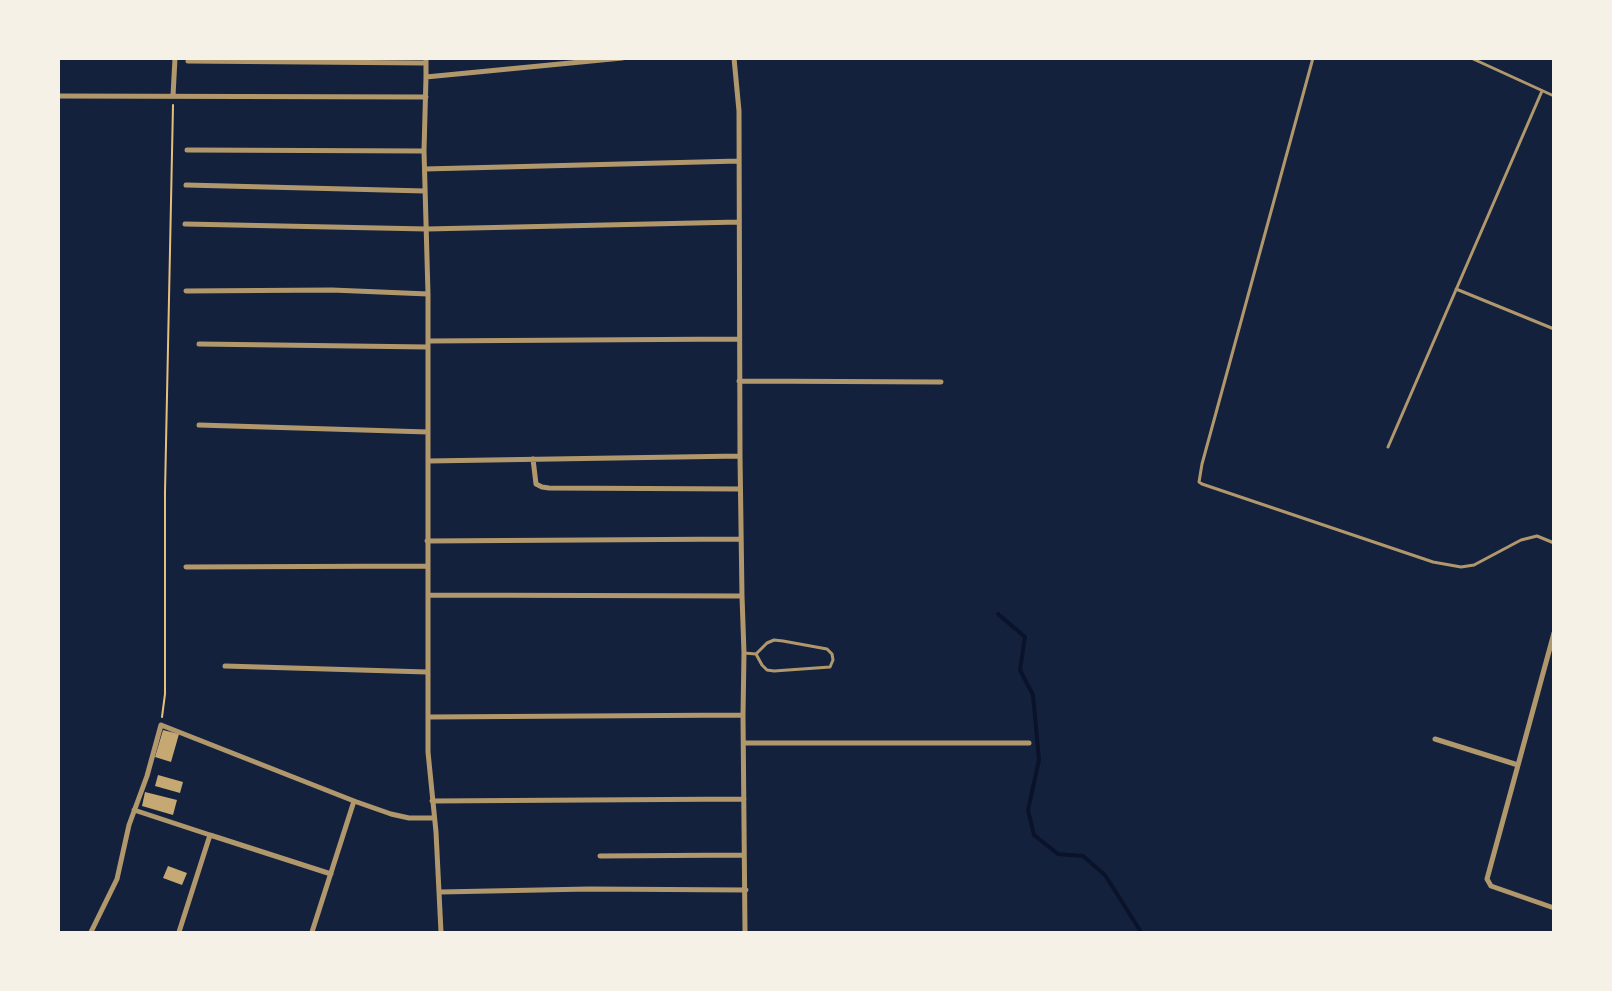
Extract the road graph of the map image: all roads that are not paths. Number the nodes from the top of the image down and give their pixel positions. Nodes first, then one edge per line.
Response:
1 (175, 58) edge
2 (622, 58) edge
3 (734, 58) edge
4 (1313, 58) edge
5 (1471, 58) edge
6 (188, 61) dead end
7 (426, 61) edge
8 (426, 77) junction
9 (1542, 91) junction
10 (58, 96) edge
11 (173, 96) junction
12 (1554, 96) edge
13 (426, 97) junction
14 (188, 150) dead end
15 (424, 151) junction
16 (739, 161) junction
17 (425, 168) junction
18 (186, 185) dead end
19 (425, 191) junction
20 (739, 222) junction
21 (185, 224) dead end
22 (427, 229) junction
23 (1456, 289) junction
24 (186, 291) dead end
25 (428, 294) junction
26 (1554, 329) edge
27 (739, 339) junction
28 (200, 344) dead end
29 (428, 344) junction
30 (739, 381) junction
31 (941, 382) dead end
32 (200, 425) dead end
33 (428, 432) junction
34 (1388, 447) dead end
35 (740, 456) junction
36 (532, 459) junction
37 (428, 461) junction
38 (740, 489) junction
39 (741, 539) junction
40 (427, 541) junction
41 (1554, 543) edge
42 (428, 566) junction
43 (186, 567) dead end
44 (428, 595) junction
45 (742, 596) junction
46 (1554, 633) edge
47 (744, 652) junction
48 (756, 654) junction
49 (225, 666) dead end
50 (428, 672) junction
51 (743, 715) junction
52 (428, 717) junction
53 (1435, 739) dead end
54 (744, 743) junction
55 (1029, 743) dead end
56 (1518, 765) junction
57 (744, 799) junction
58 (354, 801) junction
59 (432, 801) junction
60 (134, 810) junction
61 (434, 818) junction
62 (210, 835) junction
63 (744, 855) junction
64 (600, 856) dead end
65 (331, 874) junction
66 (746, 890) junction
67 (440, 892) junction
68 (1554, 908) edge
69 (91, 933) edge
70 (179, 933) edge
71 (312, 933) edge
72 (441, 933) edge
73 (745, 933) edge

1 - 11 street
2 - 8 street
3 - 16 street
4 - 41 lane
5 - 9 lane
6 - 7 street
7 - 8 street
8 - 13 street
9 - 12 lane
9 - 23 lane
10 - 11 street
11 - 13 street
13 - 15 street
14 - 15 street
15 - 17 street
16 - 17 street
16 - 20 street
17 - 19 street
18 - 19 street
19 - 22 street
20 - 22 street
20 - 27 street
21 - 22 street
22 - 25 street
23 - 26 lane
23 - 34 lane
24 - 25 street
25 - 29 street
27 - 29 street
27 - 30 street
28 - 29 street
29 - 33 street
30 - 31 street
30 - 35 street
32 - 33 street
33 - 37 street
35 - 36 street
35 - 38 street
36 - 37 street
36 - 38 street
37 - 40 street
38 - 39 street
39 - 40 street
39 - 45 street
40 - 42 street
42 - 43 street
42 - 44 street
44 - 45 street
44 - 50 street
45 - 47 street
46 - 56 street
47 - 48 lane
47 - 51 street
48 - 48 lane
49 - 50 street
50 - 52 street
51 - 52 street
51 - 54 street
52 - 59 street
53 - 56 street
54 - 55 street
54 - 57 street
56 - 68 street
57 - 59 street
57 - 63 street
58 - 60 street
58 - 61 street
58 - 65 street
59 - 61 street
60 - 62 street
60 - 69 street
61 - 67 street
62 - 65 street
62 - 70 street
63 - 64 street
63 - 66 street
65 - 71 street
66 - 67 street
66 - 73 street
67 - 72 street

